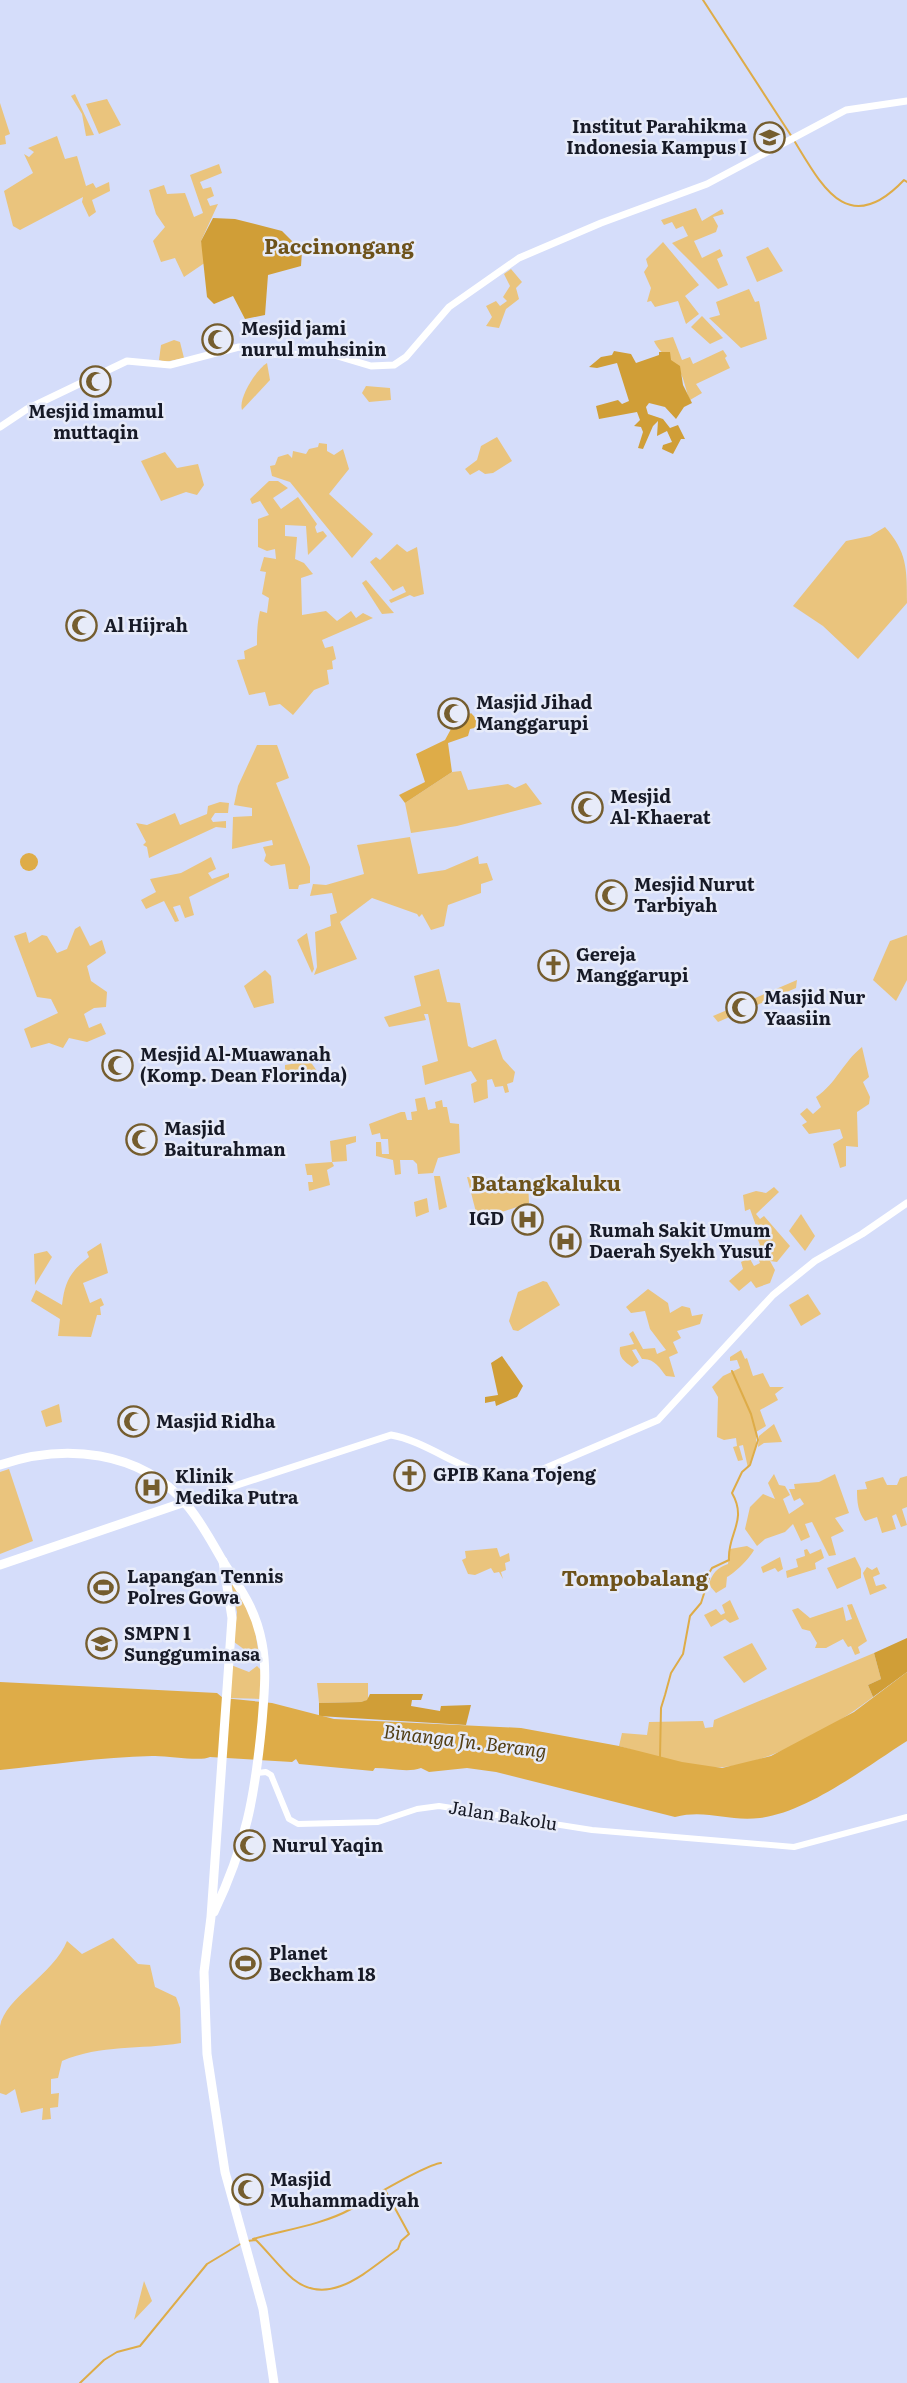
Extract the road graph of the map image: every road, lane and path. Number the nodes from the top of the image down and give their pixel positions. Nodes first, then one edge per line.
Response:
1 (907, 101) edge
2 (0, 427) edge
3 (907, 1203) edge
4 (5, 1464) edge
5 (185, 1502) junction
6 (223, 1561) junction
7 (0, 1565) edge
8 (258, 1771) junction
9 (907, 1817) edge
10 (217, 1895) junction
11 (274, 2383) edge

1 - 2 main road
3 - 5 main road
4 - 5 highway
5 - 6 highway
5 - 7 highway
6 - 8 highway
6 - 10 highway
8 - 9 main road, Jalan Bakolu
8 - 10 highway
10 - 11 highway

